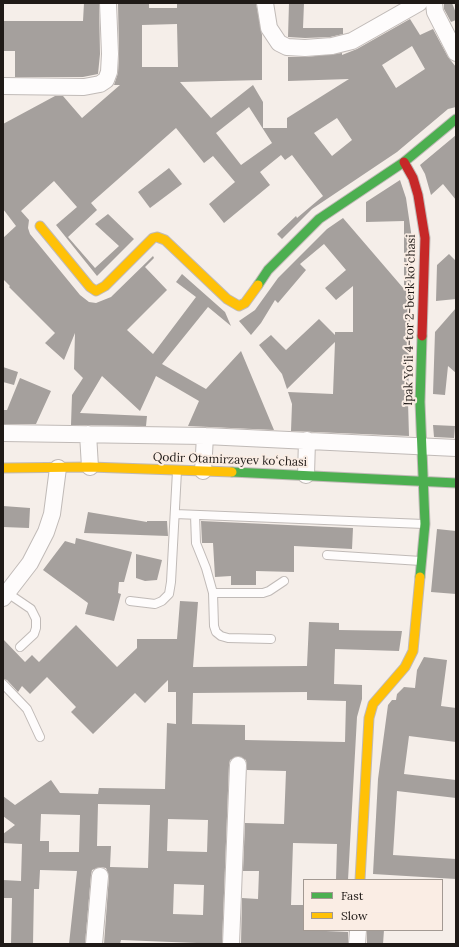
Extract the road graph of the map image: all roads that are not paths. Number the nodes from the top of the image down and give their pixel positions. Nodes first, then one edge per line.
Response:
1 (108, 3) edge
2 (265, 3) edge
3 (419, 3) edge
4 (434, 3) edge
5 (456, 53) edge
6 (3, 86) edge
7 (456, 119) edge
8 (404, 162) junction
9 (40, 226) dead end
10 (3, 433) edge
11 (88, 434) junction
12 (205, 436) junction
13 (307, 440) junction
14 (421, 446) junction
15 (456, 448) edge
16 (90, 467) junction
17 (3, 468) edge
18 (58, 468) junction
19 (177, 470) junction
20 (203, 471) junction
21 (306, 475) junction
22 (423, 483) junction
23 (456, 483) edge
24 (175, 514) junction
25 (195, 515) junction
26 (425, 524) junction
27 (327, 555) dead end
28 (422, 561) junction
29 (284, 581) dead end
30 (213, 593) junction
31 (4, 594) edge
32 (130, 601) dead end
33 (271, 639) dead end
34 (20, 647) dead end
35 (3, 684) edge
36 (40, 736) dead end
37 (238, 765) dead end
38 (100, 876) dead end
39 (360, 879) edge
40 (358, 931) edge
41 (94, 944) edge
42 (231, 944) edge
43 (357, 944) edge

1 - 6 street
2 - 3 street
4 - 5 street
7 - 8 street
8 - 9 street
8 - 14 street, Ipak Yoʻli 4-tor 2-berk koʻchasi
10 - 11 street
11 - 12 street
11 - 16 street
12 - 13 street
12 - 20 street
13 - 14 street
13 - 21 street
14 - 15 street
14 - 22 street, Ipak Yoʻli 4-tor 2-berk koʻchasi
16 - 18 street, Qodir Otamirzayev koʻchasi
16 - 19 street, Qodir Otamirzayev koʻchasi
17 - 18 street, Qodir Otamirzayev koʻchasi
18 - 31 street
19 - 20 street, Qodir Otamirzayev koʻchasi
19 - 24 lane
20 - 21 street, Qodir Otamirzayev koʻchasi
21 - 22 street, Qodir Otamirzayev koʻchasi
22 - 23 street, Qodir Otamirzayev koʻchasi
22 - 26 street, Ipak Yoʻli 4-tor 2-berk koʻchasi
24 - 25 lane
24 - 32 lane
25 - 26 lane
25 - 30 lane
26 - 28 street, Ipak Yoʻli 4-tor 2-berk koʻchasi
27 - 28 lane
28 - 39 street, Ipak Yoʻli 4-tor 2-berk koʻchasi
29 - 30 lane
30 - 33 lane
31 - 34 lane
35 - 36 lane
37 - 42 street
38 - 41 street
40 - 43 street

